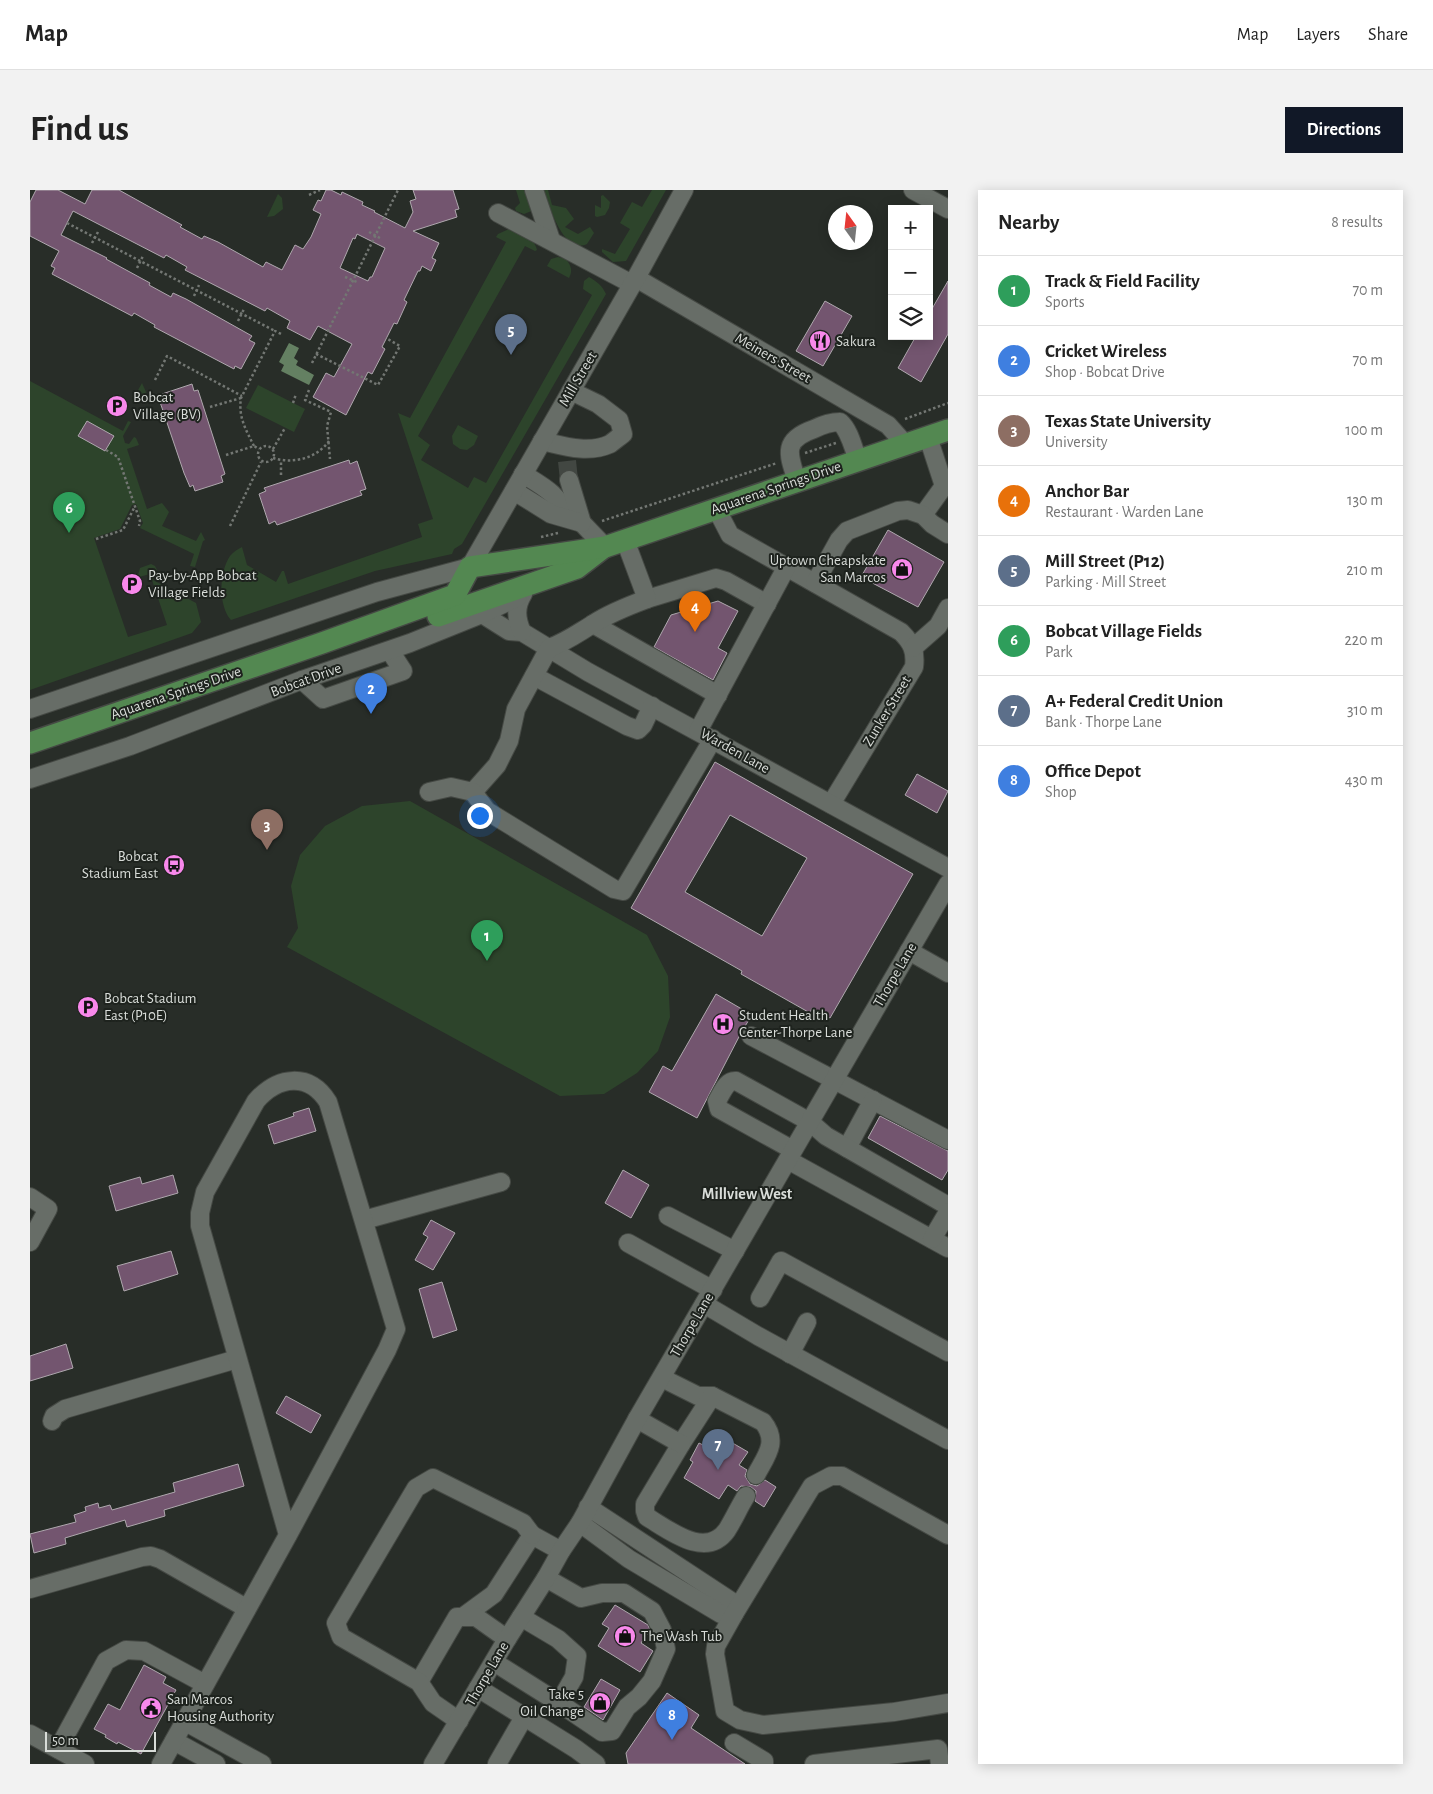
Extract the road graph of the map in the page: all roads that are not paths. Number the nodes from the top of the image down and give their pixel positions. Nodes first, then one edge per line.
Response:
1 (534, 190) edge
2 (684, 190) edge
3 (913, 190) edge
4 (948, 210) edge
5 (498, 213) dead end
6 (551, 240) junction
7 (634, 281) junction
8 (571, 391) junction
9 (847, 401) junction
10 (840, 422) junction
11 (948, 430) edge
12 (928, 437) junction
13 (542, 441) junction
14 (905, 444) junction
15 (858, 460) junction
16 (523, 474) junction
17 (569, 480) tunnel mouth
18 (797, 481) junction
19 (946, 486) edge
20 (514, 491) junction
21 (716, 508) junction
22 (923, 515) junction
23 (578, 522) junction
24 (948, 534) edge
25 (625, 540) junction
26 (605, 546) junction
27 (470, 567) junction
28 (577, 568) junction
29 (786, 568) junction
30 (815, 584) junction
31 (523, 594) junction
32 (647, 599) junction
33 (768, 604) junction
34 (948, 608) edge
35 (482, 614) junction
36 (593, 624) junction
37 (522, 632) junction
38 (322, 643) junction
39 (548, 648) junction
40 (913, 648) junction
41 (390, 651) junction
42 (534, 676) junction
43 (302, 680) junction
44 (718, 695) junction
45 (652, 706) junction
46 (30, 709) edge
47 (705, 735) junction
48 (30, 743) edge
49 (30, 779) edge
50 (429, 792) dead end
51 (473, 792) junction
52 (831, 804) junction
53 (948, 868) edge
54 (948, 884) edge
55 (909, 951) junction
56 (948, 973) edge
57 (752, 1036) dead end
58 (834, 1080) junction
59 (873, 1100) junction
60 (810, 1122) junction
61 (948, 1140) edge
62 (847, 1148) junction
63 (791, 1155) junction
64 (500, 1182) dead end
65 (30, 1197) edge
66 (948, 1206) edge
67 (948, 1212) edge
68 (668, 1216) dead end
69 (364, 1220) junction
70 (932, 1239) junction
71 (30, 1242) edge
72 (628, 1243) dead end
73 (948, 1248) edge
74 (735, 1251) junction
75 (709, 1297) junction
76 (760, 1298) dead end
77 (807, 1322) dead end
78 (948, 1352) edge
79 (790, 1354) junction
80 (238, 1359) junction
81 (662, 1378) junction
82 (712, 1396) junction
83 (637, 1419) junction
84 (52, 1421) dead end
85 (948, 1440) edge
86 (680, 1444) junction
87 (756, 1475) dead end
88 (746, 1496) dead end
89 (588, 1507) junction
90 (580, 1523) junction
91 (288, 1535) junction
92 (532, 1535) junction
93 (948, 1535) edge
94 (561, 1551) junction
95 (546, 1578) junction
96 (30, 1589) edge
97 (246, 1608) junction
98 (734, 1614) junction
99 (464, 1616) junction
100 (521, 1617) junction
101 (507, 1639) junction
102 (494, 1662) junction
103 (418, 1682) junction
104 (205, 1684) junction
105 (478, 1688) junction
106 (559, 1702) junction
107 (948, 1703) edge
108 (524, 1717) junction
109 (184, 1721) junction
110 (459, 1721) junction
111 (30, 1734) edge
112 (174, 1741) junction
113 (734, 1743) dead end
114 (58, 1750) junction
115 (887, 1760) edge
116 (85, 1764) edge
117 (161, 1764) edge
118 (216, 1764) edge
119 (262, 1764) edge
120 (433, 1764) edge
121 (497, 1764) edge
122 (596, 1764) edge
123 (764, 1764) edge
124 (814, 1764) edge
125 (940, 1764) edge

1 - 6 street
2 - 7 street, Mill Street
3 - 4 street
5 - 6 street, Meiners Street
6 - 7 street, Meiners Street
7 - 8 street, Mill Street
7 - 9 street, Meiners Street
8 - 13 street, Mill Street
8 - 13 street
9 - 10 street
9 - 14 street, Meiners Street
10 - 15 street
10 - 18 street
11 - 12 main road, Aquarena Springs Drive
12 - 14 main road, Aquarena Springs Drive
12 - 19 street
13 - 16 street, Mill Street
14 - 15 main road, Aquarena Springs Drive
15 - 18 main road, Aquarena Springs Drive
16 - 20 street, Mill Street
16 - 23 street
17 - 23 street
18 - 21 main road, Aquarena Springs Drive
19 - 22 street
20 - 23 street
20 - 27 street, Mill Street
21 - 25 main road, Aquarena Springs Drive
21 - 29 street
22 - 24 street
22 - 30 street
23 - 26 street
25 - 26 main road, Aquarena Springs Drive
25 - 32 street
26 - 27 main road, Aquarena Springs Drive
26 - 28 main road, Aquarena Springs Drive
27 - 38 main road, Aquarena Springs Drive
27 - 46 street
28 - 31 street, Bobcat Drive
28 - 38 main road, Aquarena Springs Drive
29 - 30 street
29 - 33 street
30 - 40 street
31 - 35 street, Bobcat Drive
31 - 37 street
32 - 33 street
32 - 36 street
33 - 44 street
34 - 40 street
35 - 37 street, Warden Lane
35 - 41 street, Bobcat Drive
36 - 39 street
36 - 44 street
37 - 39 street, Warden Lane
38 - 48 main road, Aquarena Springs Drive
39 - 42 street
39 - 45 street, Warden Lane
40 - 52 street, Zunker Street
41 - 43 street, Bobcat Drive
41 - 43 street
42 - 45 street
42 - 51 street
43 - 49 street, Bobcat Drive
44 - 47 street
45 - 47 street, Warden Lane
47 - 51 street
47 - 52 street, Warden Lane
50 - 51 street
52 - 53 street, Warden Lane
54 - 55 street, Thorpe Lane
55 - 56 street
55 - 58 street, Thorpe Lane
57 - 58 street
58 - 59 street
58 - 60 street, Thorpe Lane
59 - 61 street
59 - 62 street
60 - 62 street
60 - 63 street, Thorpe Lane
60 - 63 street
62 - 66 street
63 - 70 street
63 - 74 street, Thorpe Lane
64 - 69 street
65 - 71 street
67 - 70 street
68 - 74 street
69 - 80 street
69 - 91 street
70 - 73 street
72 - 75 street
74 - 75 street, Thorpe Lane
75 - 79 street
75 - 81 street, Thorpe Lane
76 - 78 street
77 - 79 street
79 - 85 street
80 - 84 street
80 - 91 street
81 - 82 street
81 - 83 street, Thorpe Lane
82 - 86 street
82 - 87 street
83 - 86 street
83 - 89 street, Thorpe Lane
86 - 88 street
89 - 90 street, Thorpe Lane
89 - 98 street
90 - 94 street, Thorpe Lane
90 - 98 street
91 - 97 street
92 - 94 street
92 - 99 street
92 - 103 street
93 - 98 street
94 - 95 street, Thorpe Lane
95 - 100 street, Thorpe Lane
95 - 106 street
96 - 97 street
97 - 104 street
98 - 107 street
99 - 101 street
99 - 103 street
100 - 101 street, Thorpe Lane
100 - 106 street
101 - 102 street, Thorpe Lane
102 - 105 street, Thorpe Lane
102 - 106 street
103 - 110 street
104 - 109 street
104 - 114 street
105 - 108 street
105 - 110 street, Thorpe Lane
108 - 121 street
108 - 122 street
109 - 112 street
109 - 119 street
110 - 120 street, Thorpe Lane
111 - 114 street
112 - 117 street
112 - 118 street
113 - 123 street
114 - 116 street
115 - 124 street
115 - 125 street

